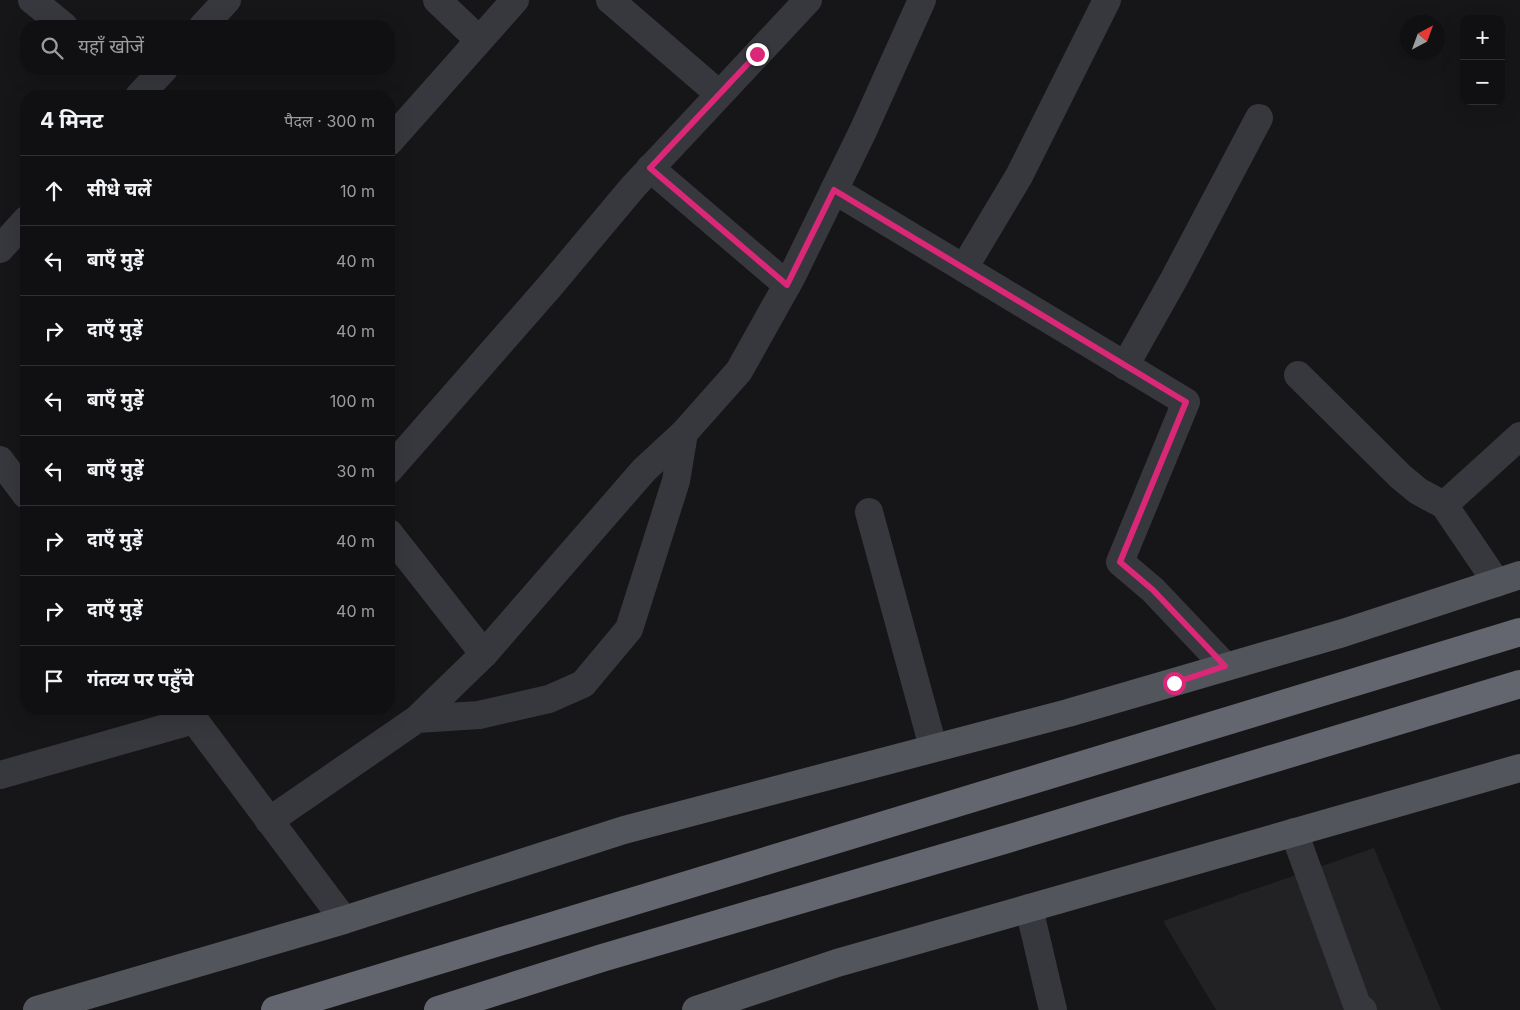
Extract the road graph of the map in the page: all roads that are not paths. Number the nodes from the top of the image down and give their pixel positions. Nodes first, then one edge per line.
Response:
1 (32, 0) edge
2 (227, 0) edge
3 (437, 0) edge
4 (515, 0) edge
5 (610, 0) edge
6 (808, 0) edge
7 (922, 0) edge
8 (1107, 0) edge
9 (57, 20) edge
10 (209, 20) edge
11 (479, 40) junction
12 (158, 75) edge
13 (145, 90) edge
14 (719, 94) junction
15 (1259, 118) dead end
16 (395, 135) edge
17 (650, 168) junction
18 (834, 190) junction
19 (20, 227) edge
20 (0, 249) edge
21 (964, 268) junction
22 (787, 285) junction
23 (1125, 366) junction
24 (1298, 375) dead end
25 (684, 434) junction
26 (1520, 436) edge
27 (0, 460) edge
28 (395, 463) edge
29 (20, 487) edge
30 (1444, 505) junction
31 (869, 512) dead end
32 (395, 541) edge
33 (1508, 579) edge
34 (1520, 632) edge
35 (484, 654) junction
36 (1225, 666) junction
37 (1520, 684) edge
38 (187, 715) edge
39 (191, 715) edge
40 (417, 719) junction
41 (933, 747) junction
42 (1520, 768) edge
43 (0, 775) edge
44 (269, 820) junction
45 (1294, 832) junction
46 (1028, 908) junction
47 (344, 920) junction
48 (1358, 1008) edge
49 (37, 1010) edge
50 (275, 1010) edge
51 (438, 1010) edge
52 (696, 1010) edge
53 (1053, 1010) edge

1 - 9 street
2 - 10 street
3 - 11 street
4 - 11 street
5 - 14 street
6 - 14 street
7 - 18 street
8 - 21 street
11 - 16 street
12 - 13 street
14 - 17 street
15 - 23 street
17 - 22 street
17 - 28 street
18 - 21 street
18 - 22 street
19 - 20 street
21 - 23 street
22 - 25 street
23 - 36 street
24 - 30 street
25 - 35 street
25 - 40 street
26 - 30 street
27 - 29 street
30 - 33 street
31 - 41 street
32 - 35 street
33 - 36 main road
34 - 50 highway
35 - 40 street
36 - 41 main road
37 - 51 highway
38 - 43 street
39 - 44 street
40 - 44 street
41 - 47 main road
42 - 45 main road
44 - 47 street
45 - 46 main road
45 - 48 street
46 - 52 main road
46 - 53 street
47 - 49 main road

